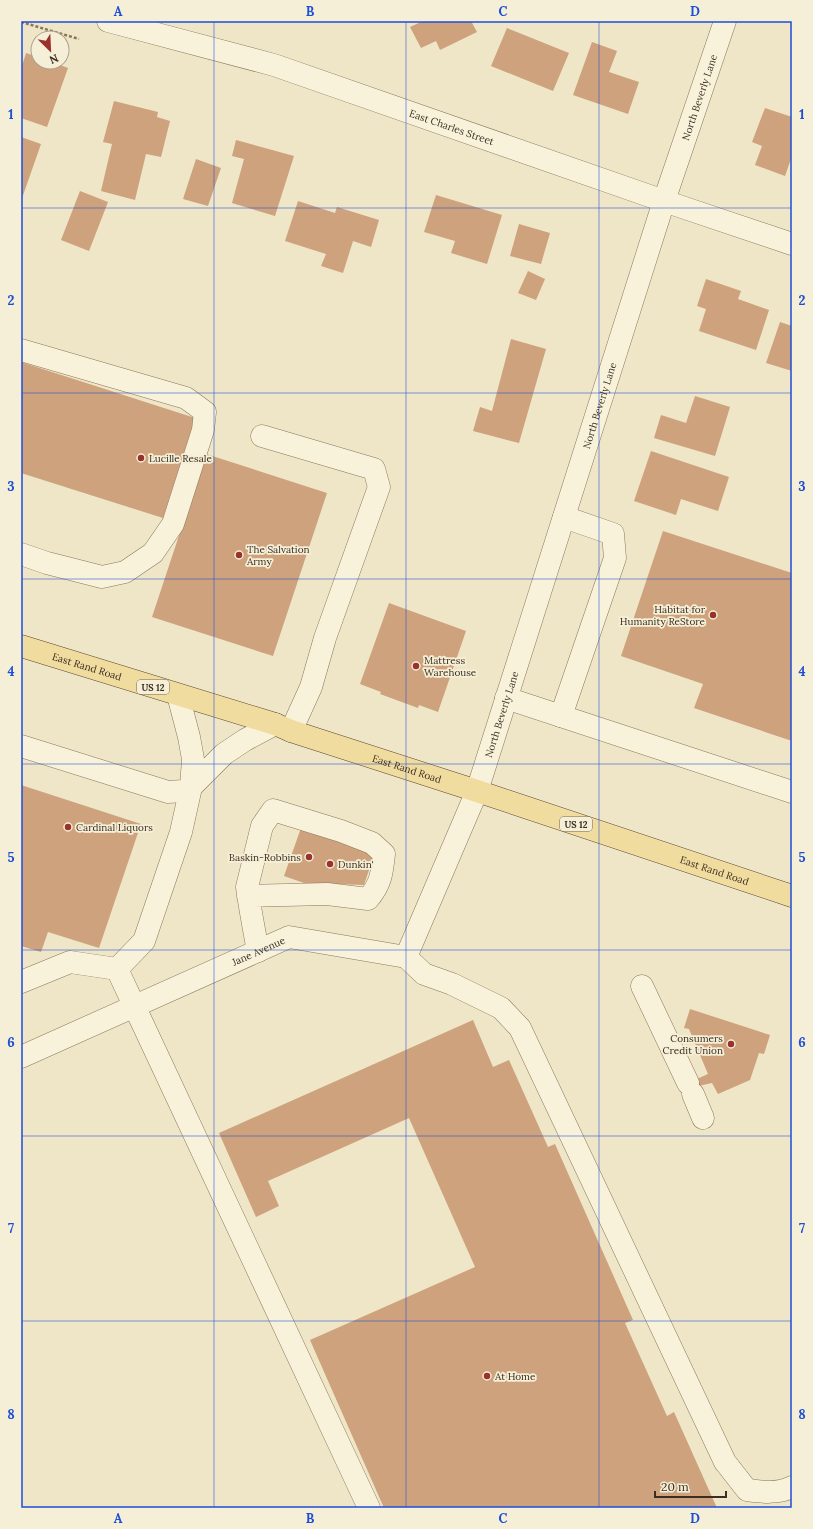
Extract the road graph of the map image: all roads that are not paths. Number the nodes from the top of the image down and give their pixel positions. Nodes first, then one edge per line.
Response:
1 (108, 21) edge
2 (725, 21) edge
3 (664, 201) junction
4 (792, 244) edge
5 (21, 350) edge
6 (262, 436) dead end
7 (564, 517) junction
8 (21, 554) edge
9 (24, 650) edge
10 (178, 695) junction
11 (506, 698) junction
12 (561, 716) junction
13 (283, 727) junction
14 (21, 746) edge
15 (190, 787) junction
16 (477, 791) junction
17 (792, 792) edge
18 (248, 896) junction
19 (792, 896) edge
20 (258, 951) junction
21 (406, 957) junction
22 (117, 969) junction
23 (21, 982) edge
24 (642, 986) dead end
25 (136, 1006) junction
26 (21, 1057) edge
27 (703, 1118) dead end
28 (792, 1487) edge
29 (369, 1508) edge

1 - 3 street, East Charles Street
2 - 3 street, North Beverly Lane
3 - 4 street, East Charles Street
3 - 7 street, North Beverly Lane
5 - 8 street
6 - 13 street
7 - 11 street, North Beverly Lane
7 - 12 street
9 - 10 main road, East Rand Road / US 12
10 - 13 main road, East Rand Road / US 12
10 - 15 street
11 - 12 street
11 - 16 street, North Beverly Lane
12 - 17 street
13 - 15 street
13 - 16 main road, East Rand Road / US 12
14 - 15 street
15 - 22 street
16 - 19 main road, East Rand Road / US 12
16 - 21 street
18 - 18 street
18 - 20 street
20 - 21 street, Jane Avenue
20 - 25 street, Jane Avenue
21 - 28 street
22 - 23 street
22 - 25 street
24 - 27 street
25 - 26 street, Jane Avenue
25 - 29 street

